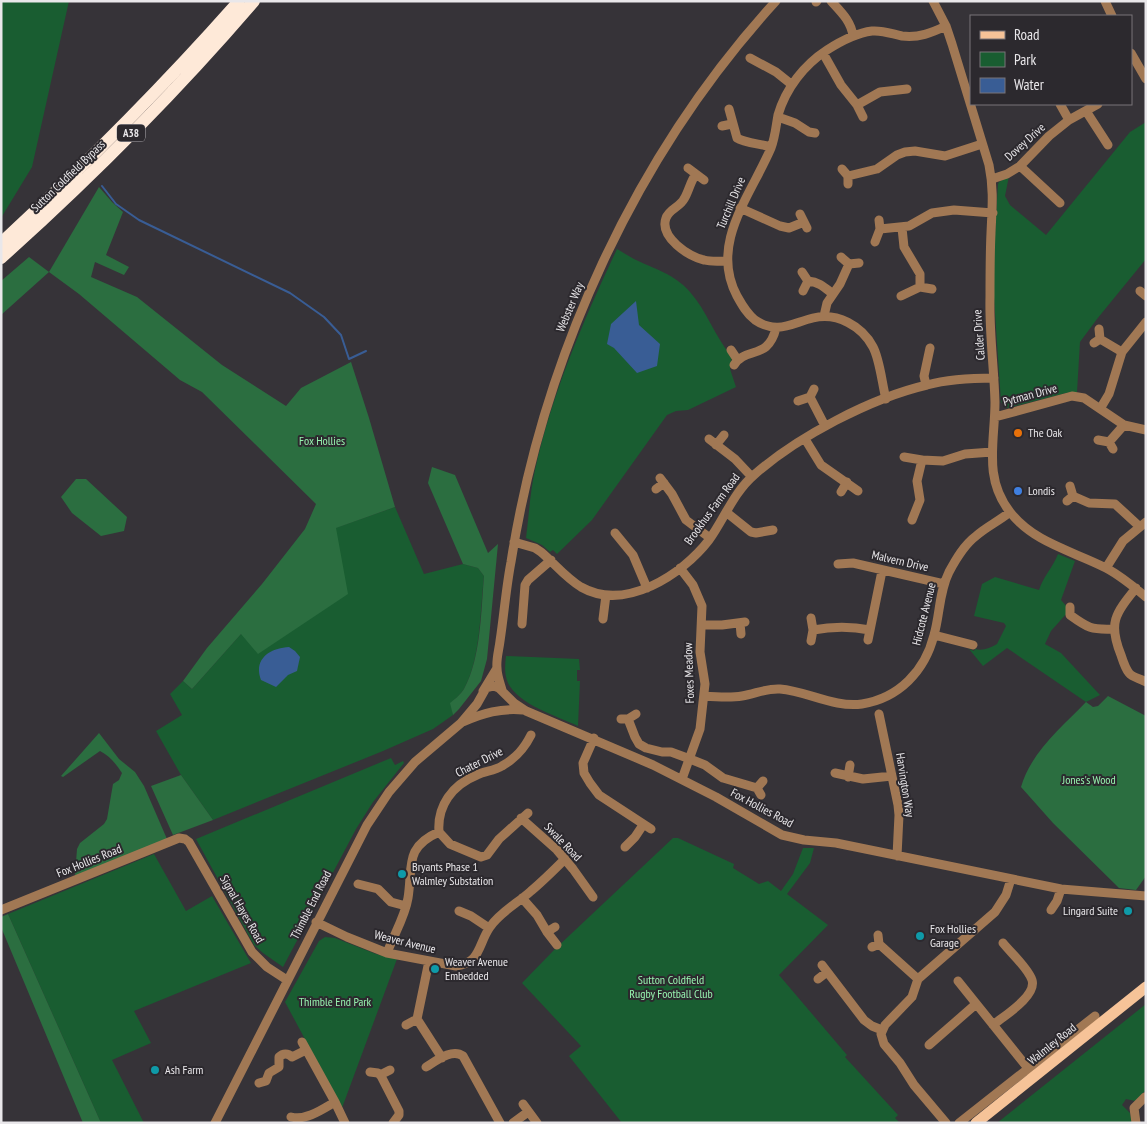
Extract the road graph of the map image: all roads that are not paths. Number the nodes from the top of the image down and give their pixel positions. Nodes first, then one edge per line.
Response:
1 (239, 1) edge
2 (254, 1) edge
3 (776, 1) edge
4 (831, 1) edge
5 (933, 1) edge
6 (1105, 1) edge
7 (1112, 15) edge
8 (946, 26) junction
9 (853, 36) junction
10 (823, 53) junction
11 (1132, 55) edge
12 (757, 59) dead end
13 (1146, 79) edge
14 (791, 84) junction
15 (903, 92) dead end
16 (857, 105) junction
17 (970, 105) edge
18 (970, 105) edge
19 (1061, 105) edge
20 (1096, 105) edge
21 (729, 109) dead end
22 (1086, 111) junction
23 (778, 117) junction
24 (864, 117) dead end
25 (1069, 120) junction
26 (732, 124) junction
27 (722, 126) dead end
28 (810, 135) dead end
29 (982, 144) junction
30 (1108, 145) dead end
31 (771, 147) junction
32 (1020, 166) junction
33 (842, 169) dead end
34 (992, 179) junction
35 (704, 180) dead end
36 (1060, 203) dead end
37 (740, 208) junction
38 (993, 213) junction
39 (804, 221) dead end
40 (902, 228) junction
41 (875, 242) dead end
42 (1, 243) edge
43 (841, 257) dead end
44 (1, 258) edge
45 (727, 261) junction
46 (849, 264) junction
47 (859, 264) dead end
48 (802, 272) dead end
49 (808, 281) junction
50 (920, 287) junction
51 (932, 289) dead end
52 (803, 291) dead end
53 (833, 294) junction
54 (902, 296) dead end
55 (824, 316) junction
56 (1146, 322) edge
57 (776, 328) junction
58 (1099, 329) dead end
59 (931, 346) dead end
60 (731, 350) dead end
61 (1122, 352) junction
62 (994, 378) junction
63 (926, 385) junction
64 (886, 398) junction
65 (798, 402) dead end
66 (1100, 409) junction
67 (995, 417) junction
68 (1124, 425) junction
69 (825, 426) junction
70 (1146, 430) edge
71 (724, 435) dead end
72 (805, 439) junction
73 (1098, 440) dead end
74 (992, 452) junction
75 (904, 457) dead end
76 (922, 460) junction
77 (751, 476) junction
78 (847, 482) junction
79 (1070, 486) dead end
80 (656, 489) dead end
81 (858, 491) dead end
82 (841, 492) dead end
83 (726, 512) junction
84 (1010, 512) junction
85 (912, 520) dead end
86 (1143, 525) edge
87 (773, 530) dead end
88 (710, 538) junction
89 (514, 542) junction
90 (613, 546) dead end
91 (551, 560) junction
92 (838, 564) dead end
93 (680, 568) junction
94 (1106, 568) junction
95 (882, 571) junction
96 (944, 584) junction
97 (647, 588) junction
98 (1136, 588) junction
99 (606, 595) junction
100 (1146, 597) edge
101 (1067, 614) dead end
102 (811, 618) dead end
103 (603, 619) dead end
104 (522, 624) dead end
105 (702, 625) junction
106 (813, 630) junction
107 (870, 630) junction
108 (1114, 630) junction
109 (741, 634) dead end
110 (934, 635) junction
111 (868, 640) dead end
112 (811, 641) dead end
113 (966, 646) dead end
114 (497, 668) junction
115 (1146, 682) edge
116 (503, 692) junction
117 (482, 694) junction
118 (704, 696) junction
119 (495, 711) junction
120 (526, 711) junction
121 (882, 716) dead end
122 (628, 717) dead end
123 (461, 723) junction
124 (594, 738) junction
125 (525, 739) dead end
126 (690, 759) junction
127 (850, 766) dead end
128 (835, 773) dead end
129 (892, 776) junction
130 (848, 777) junction
131 (682, 780) junction
132 (760, 788) dead end
133 (439, 832) junction
134 (187, 839) joint
135 (625, 847) dead end
136 (897, 856) junction
137 (565, 859) junction
138 (372, 877) dead end
139 (1011, 878) junction
140 (358, 884) dead end
141 (371, 886) junction
142 (1061, 889) junction
143 (1146, 896) edge
144 (593, 897) dead end
145 (522, 898) junction
146 (406, 906) junction
147 (1, 910) edge
148 (457, 910) dead end
149 (1051, 911) dead end
150 (316, 922) junction
151 (489, 928) junction
152 (876, 942) dead end
153 (557, 945) dead end
154 (1004, 948) dead end
155 (387, 953) junction
156 (429, 961) junction
157 (818, 979) dead end
158 (918, 979) junction
159 (287, 980) junction
160 (960, 987) dead end
161 (1146, 987) edge
162 (976, 1004) junction
163 (417, 1019) junction
164 (406, 1025) dead end
165 (993, 1025) junction
166 (882, 1030) junction
167 (935, 1044) dead end
168 (442, 1058) junction
169 (426, 1067) dead end
170 (390, 1070) dead end
171 (370, 1072) dead end
172 (1032, 1072) junction
173 (380, 1075) junction
174 (259, 1083) dead end
175 (1146, 1098) edge
176 (335, 1102) junction
177 (295, 1119) edge
178 (215, 1123) edge
179 (345, 1123) edge
180 (393, 1123) edge
181 (500, 1123) edge
182 (513, 1123) edge
183 (537, 1123) edge
184 (946, 1123) edge
185 (958, 1123) edge
186 (976, 1123) edge
187 (1136, 1123) edge

1 - 42 highway, Sutton Coldfield Bypass / A38
2 - 44 highway, Sutton Coldfield Bypass / A38
3 - 89 street, Webster Way
4 - 9 street
5 - 8 street, Calder Drive
6 - 7 street
8 - 9 street, Turchill Drive
8 - 18 street, Calder Drive
9 - 10 street, Turchill Drive
10 - 14 street, Turchill Drive
10 - 16 street
11 - 13 street
12 - 14 street
14 - 23 street, Turchill Drive
15 - 16 street
16 - 24 street
17 - 29 street, Calder Drive
19 - 25 street
20 - 22 street, Dovey Drive
21 - 26 street
22 - 25 street, Dovey Drive
22 - 30 street
23 - 28 street
23 - 31 street, Turchill Drive
25 - 32 street, Dovey Drive
26 - 27 street
26 - 31 street
29 - 33 street
29 - 34 street, Calder Drive
31 - 37 street, Turchill Drive
32 - 34 street, Dovey Drive
32 - 36 street
34 - 38 street, Calder Drive
35 - 45 street
37 - 39 street
37 - 45 street, Turchill Drive
38 - 40 street
38 - 62 street, Calder Drive
40 - 41 street
40 - 50 street
43 - 46 street
45 - 57 street, Turchill Drive
46 - 47 street
46 - 53 street
48 - 49 street
49 - 52 street
49 - 53 street
50 - 51 street
50 - 54 street
53 - 55 street
55 - 57 street
55 - 64 street
56 - 61 street
57 - 60 street
58 - 61 street
59 - 63 street
61 - 66 street
62 - 63 street, Brookhus Farm Road
62 - 67 street, Calder Drive
63 - 64 street, Brookhus Farm Road
64 - 69 street, Brookhus Farm Road
65 - 69 street
66 - 67 street, Pytman Drive
66 - 68 street, Pytman Drive
67 - 74 street, Calder Drive
68 - 70 street, Pytman Drive
68 - 73 street
69 - 72 street, Brookhus Farm Road
71 - 77 street
72 - 77 street, Brookhus Farm Road
72 - 78 street
74 - 76 street
74 - 84 street, Calder Drive
75 - 76 street
76 - 85 street
77 - 83 street, Brookhus Farm Road
78 - 81 street
78 - 82 street
79 - 86 street
80 - 88 street
83 - 87 street
83 - 88 street, Brookhus Farm Road
84 - 94 street, Calder Drive
84 - 96 street, Hidcote Avenue
86 - 94 street
88 - 93 street, Brookhus Farm Road
89 - 91 street, Brookhus Farm Road
89 - 114 street, Webster Way
90 - 97 street
91 - 99 street, Brookhus Farm Road
91 - 104 street
92 - 95 street, Malvern Drive
93 - 97 street, Brookhus Farm Road
93 - 105 street, Foxes Meadow
94 - 98 street, Calder Drive
95 - 96 street, Malvern Drive
95 - 107 street
96 - 110 street, Hidcote Avenue
97 - 99 street, Brookhus Farm Road
98 - 100 street, Calder Drive
98 - 108 street
99 - 103 street
101 - 108 street
102 - 106 street
105 - 109 street
105 - 118 street, Foxes Meadow
106 - 107 street
106 - 112 street
107 - 111 street
108 - 115 street
110 - 113 street
110 - 118 street, Hidcote Avenue
114 - 116 street, Webster Way
114 - 117 street, Webster Way
116 - 117 street
116 - 119 street
116 - 120 street, Fox Hollies Road
117 - 119 street
117 - 123 street, Thimble End Road
118 - 126 street, Foxes Meadow
119 - 120 street, Fox Hollies Road
119 - 123 street, Thimble End Road
120 - 124 street, Fox Hollies Road
121 - 129 street, Harvington Way
122 - 126 street
123 - 150 street, Thimble End Road
124 - 131 street, Fox Hollies Road
124 - 135 street
125 - 133 street, Chater Drive
126 - 131 street, Foxes Meadow
126 - 132 street
127 - 130 street
128 - 130 street
129 - 130 street
129 - 136 street, Harvington Way
131 - 136 street, Fox Hollies Road
133 - 137 street, Swale Road
133 - 146 street
134 - 147 street, Fox Hollies Road
134 - 159 street, Signal Hayes Road
136 - 139 street, Fox Hollies Road
137 - 144 street, Swale Road
137 - 145 street, Weaver Avenue
138 - 141 street
139 - 142 street, Fox Hollies Road
139 - 158 street
140 - 141 street
141 - 146 street
142 - 143 street, Fox Hollies Road
142 - 149 street
145 - 151 street, Weaver Avenue
145 - 153 street
146 - 155 street
148 - 151 street
150 - 155 street, Weaver Avenue
150 - 159 street, Thimble End Road
151 - 156 street, Weaver Avenue
152 - 158 street
154 - 165 street
155 - 156 street, Weaver Avenue
156 - 163 street
157 - 166 street
158 - 166 street
159 - 178 street, Thimble End Road
160 - 162 street
161 - 172 main road, Walmley Road
162 - 165 street
162 - 167 street
163 - 164 street
163 - 168 street
165 - 172 street
166 - 184 street
168 - 169 street
168 - 181 street
170 - 173 street
171 - 173 street
172 - 185 street
172 - 186 main road, Walmley Road
173 - 180 street
174 - 176 street
175 - 187 street
176 - 177 street
176 - 179 street
182 - 183 street

